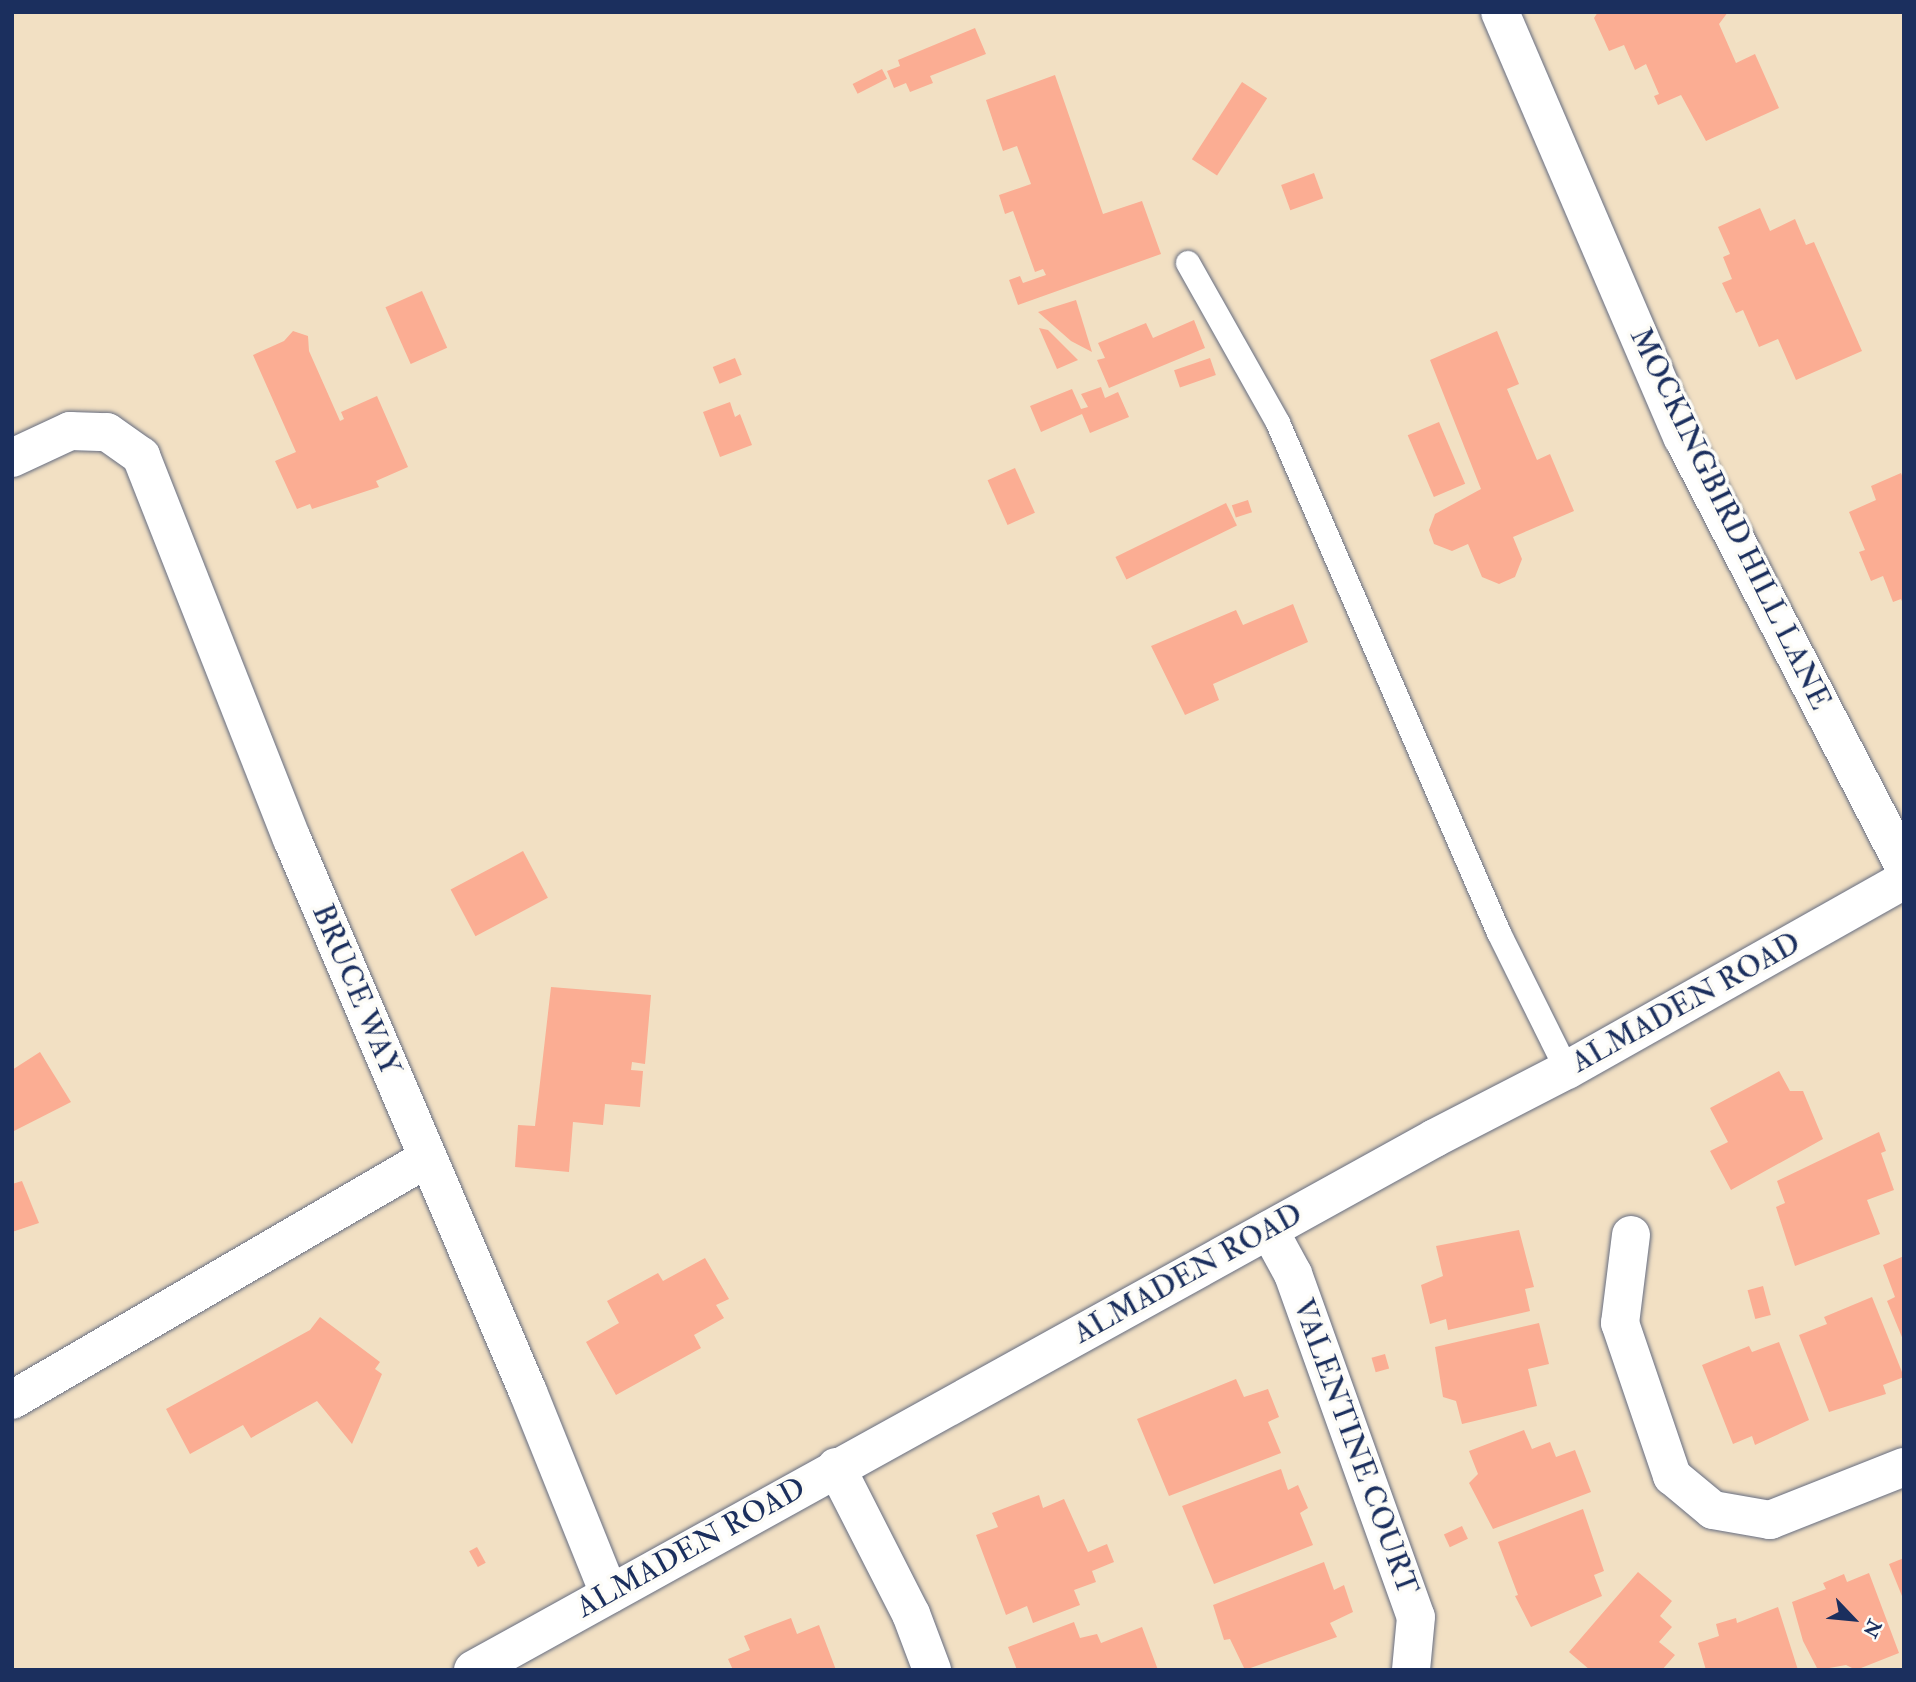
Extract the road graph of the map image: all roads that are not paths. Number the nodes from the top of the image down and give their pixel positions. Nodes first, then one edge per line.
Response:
1 (1500, 12) edge
2 (1188, 263) dead end
3 (12, 458) edge
4 (1904, 867) edge
5 (1904, 880) edge
6 (1567, 1070) junction
7 (428, 1157) junction
8 (1269, 1230) junction
9 (1631, 1235) dead end
10 (12, 1400) edge
11 (836, 1466) junction
12 (1904, 1467) edge
13 (609, 1594) junction
14 (473, 1670) edge
15 (932, 1670) edge
16 (1411, 1670) edge

1 - 4 street, MOCKINGBIRD HILL LANE
2 - 6 lane
3 - 7 street, BRUCE WAY
5 - 6 street, ALMADEN ROAD
6 - 8 street, ALMADEN ROAD
7 - 10 street
7 - 13 street, BRUCE WAY
8 - 11 street, ALMADEN ROAD
8 - 16 street, VALENTINE COURT
9 - 12 street
11 - 13 street, ALMADEN ROAD
11 - 15 street
13 - 14 street, ALMADEN ROAD

